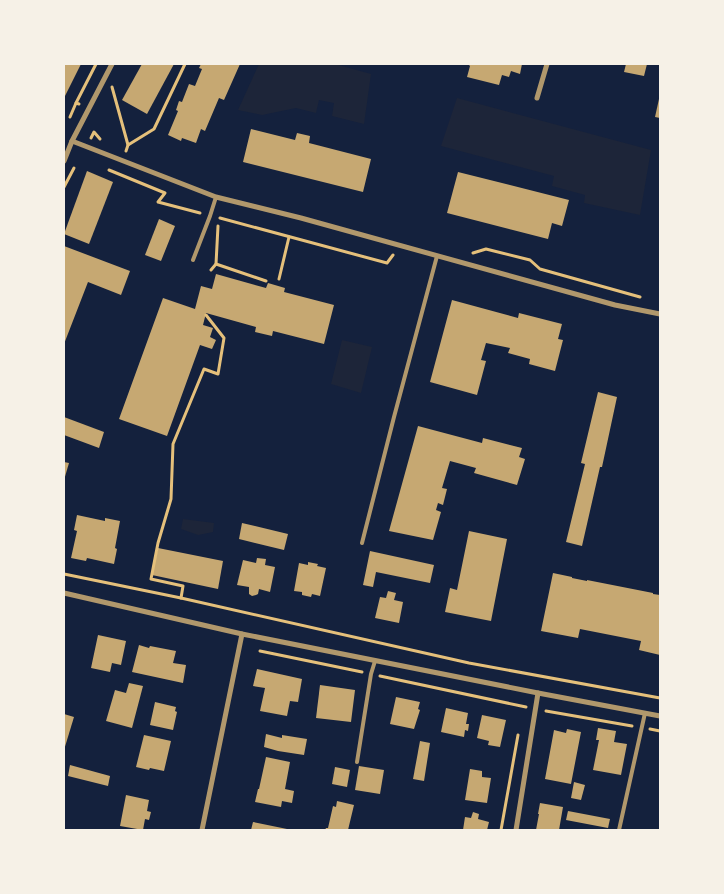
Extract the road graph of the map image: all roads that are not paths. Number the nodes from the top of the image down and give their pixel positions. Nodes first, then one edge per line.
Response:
1 (112, 64) edge
2 (547, 64) edge
3 (538, 98) dead end
4 (72, 141) junction
5 (64, 161) edge
6 (216, 196) junction
7 (437, 256) junction
8 (193, 260) dead end
9 (660, 314) edge
10 (362, 543) dead end
11 (64, 593) edge
12 (242, 634) junction
13 (375, 660) junction
14 (538, 693) junction
15 (645, 713) junction
16 (660, 716) edge
17 (357, 762) dead end
18 (202, 830) edge
19 (516, 830) edge
20 (619, 830) edge

1 - 4 street
2 - 3 street
4 - 5 street
4 - 6 street
6 - 7 street
6 - 8 lane
7 - 9 street
7 - 10 lane
11 - 12 street
12 - 13 street
12 - 18 street
13 - 14 street
13 - 17 lane
14 - 15 street
14 - 19 street
15 - 16 street
15 - 20 lane

